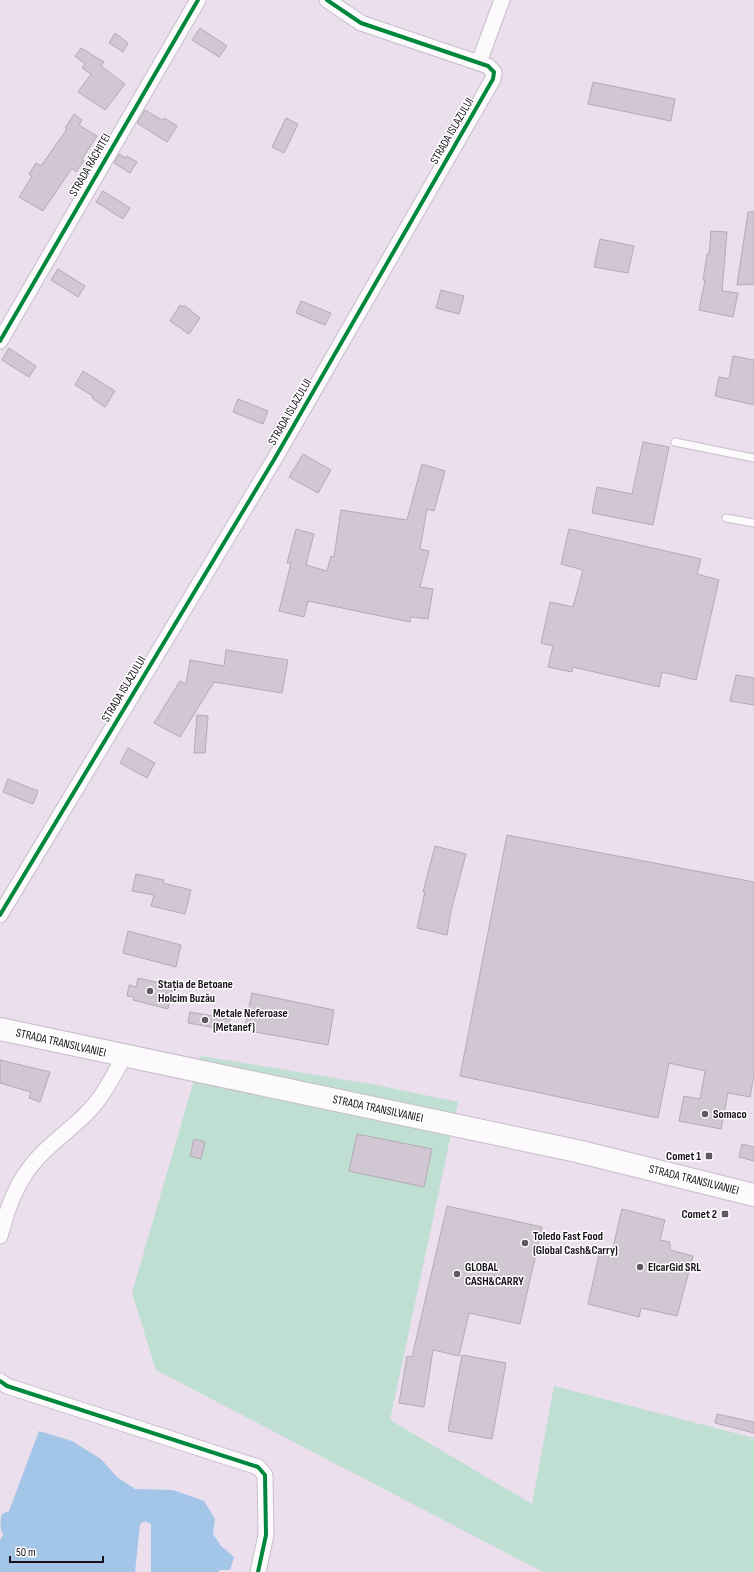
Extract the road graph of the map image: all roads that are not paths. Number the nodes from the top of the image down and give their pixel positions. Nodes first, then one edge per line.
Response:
1 (198, 0) edge
2 (327, 0) edge
3 (502, 0) edge
4 (479, 62) junction
5 (0, 341) edge
6 (675, 442) dead end
7 (754, 458) edge
8 (726, 518) dead end
9 (754, 522) edge
10 (0, 915) edge
11 (0, 1029) edge
12 (124, 1057) junction
13 (754, 1195) edge
14 (0, 1236) edge
15 (0, 1381) edge
16 (258, 1572) edge

1 - 5 street, STRADA RĂCHITEI
2 - 4 street, STRADA ISLAZULUI
3 - 4 street
4 - 10 street, STRADA ISLAZULUI
6 - 7 lane
8 - 9 lane
11 - 12 main road, STRADA TRANSILVANIEI
12 - 13 main road, STRADA TRANSILVANIEI
12 - 14 street
15 - 16 street

